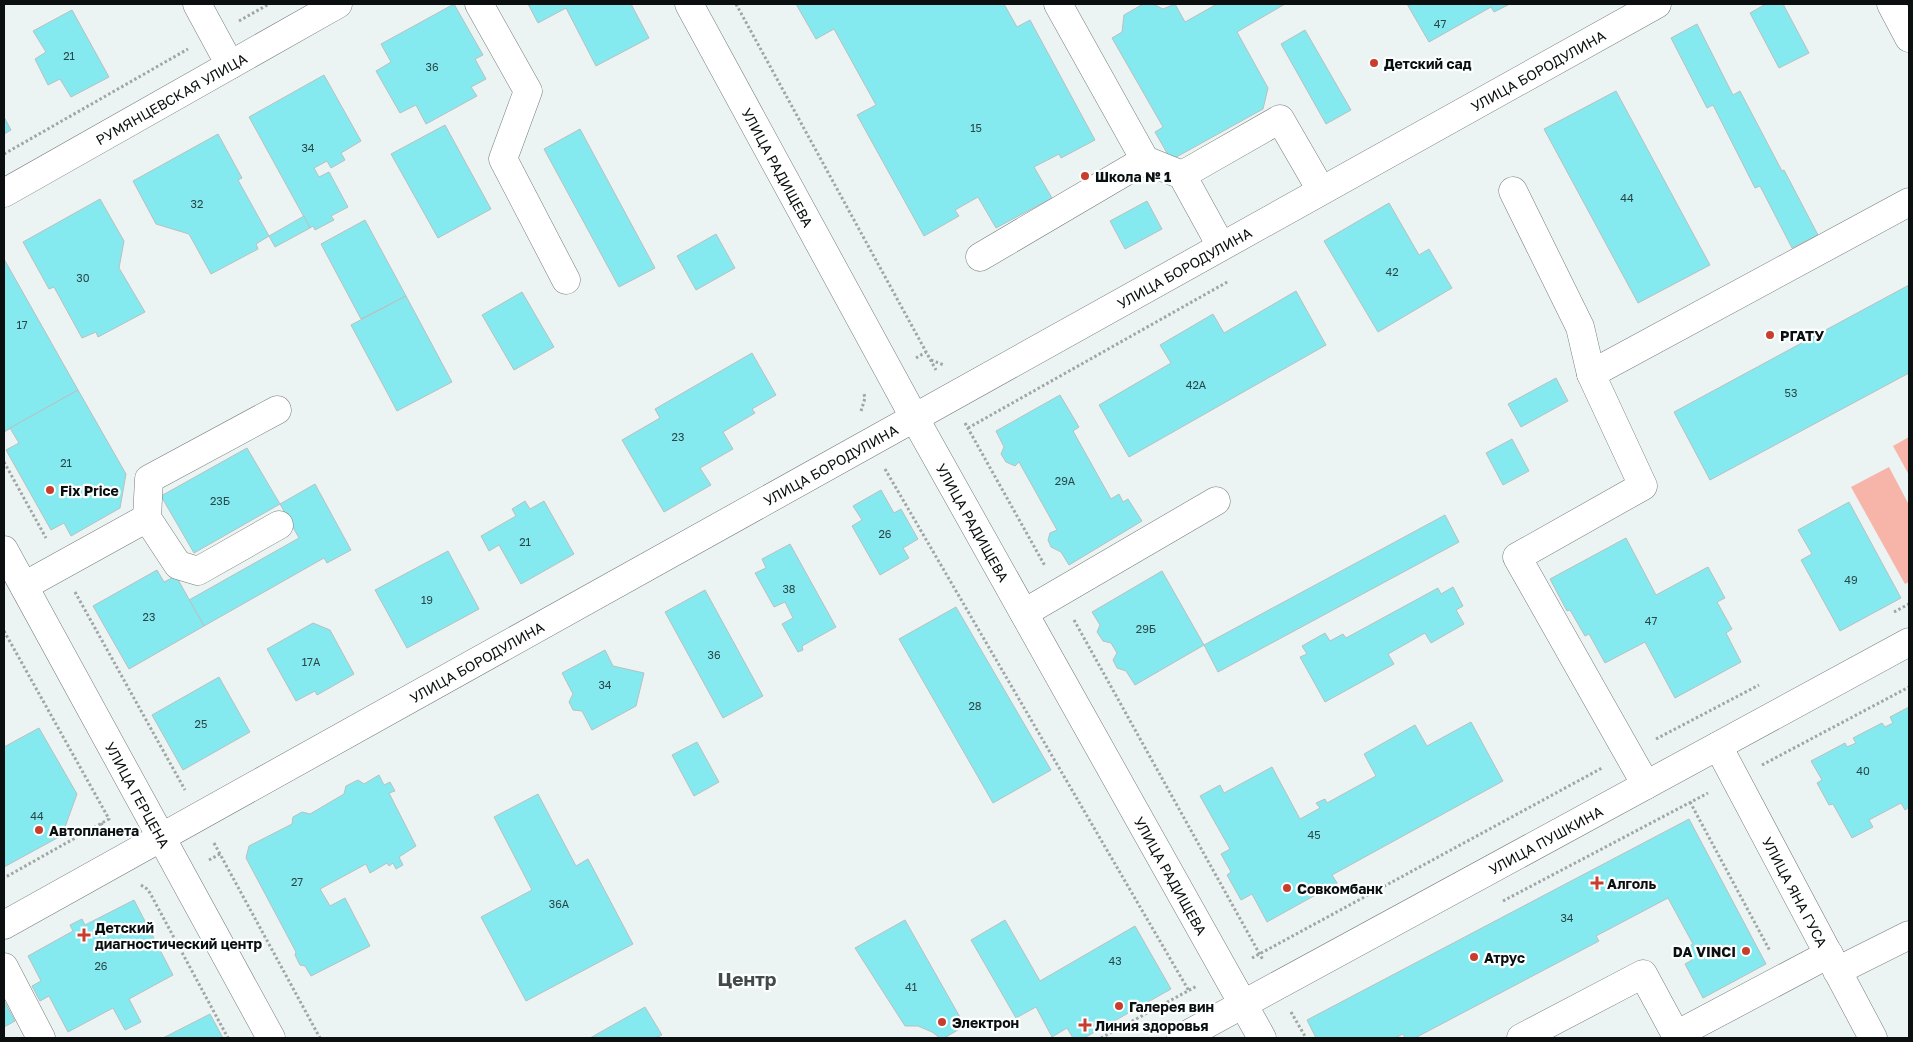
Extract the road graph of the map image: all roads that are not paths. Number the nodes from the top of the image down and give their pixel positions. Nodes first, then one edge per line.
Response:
1 (197, 4) edge
2 (338, 4) edge
3 (479, 4) edge
4 (689, 4) edge
5 (1058, 4) edge
6 (1657, 4) edge
7 (1891, 4) edge
8 (1909, 38) edge
9 (230, 65) junction
10 (1145, 160) junction
11 (1182, 174) junction
12 (1321, 190) junction
13 (1513, 191) dead end
14 (4, 193) edge
15 (1909, 202) edge
16 (1221, 246) junction
17 (980, 257) dead end
18 (566, 280) dead end
19 (1591, 374) junction
20 (277, 410) dead end
21 (914, 417) junction
22 (1216, 501) dead end
23 (146, 518) junction
24 (279, 525) dead end
25 (4, 550) edge
26 (24, 586) junction
27 (1024, 613) junction
28 (1909, 642) edge
29 (1718, 746) junction
30 (1646, 785) junction
31 (162, 837) junction
32 (4, 925) edge
33 (1909, 935) edge
34 (1833, 962) junction
35 (4, 967) edge
36 (1244, 1004) junction
37 (41, 1038) edge
38 (271, 1038) edge
39 (1181, 1038) edge
40 (1262, 1038) edge
41 (1521, 1038) edge
42 (1872, 1038) edge

1 - 9 street
2 - 9 street, РУМЯНЦЕВСКАЯ УЛИЦА
3 - 18 street
4 - 21 street, УЛИЦА РАДИЩЕВА
5 - 10 street
6 - 12 street, УЛИЦА БОРОДУЛИНА
7 - 8 street
9 - 14 street, РУМЯНЦЕВСКАЯ УЛИЦА
10 - 11 street
10 - 17 street
11 - 12 street
11 - 16 street
12 - 16 street, УЛИЦА БОРОДУЛИНА
13 - 19 street
15 - 19 street
16 - 21 street, УЛИЦА БОРОДУЛИНА
19 - 30 street
20 - 23 street
21 - 27 street, УЛИЦА РАДИЩЕВА
21 - 31 street, УЛИЦА БОРОДУЛИНА
22 - 27 street
23 - 24 street
23 - 26 street
25 - 26 street, УЛИЦА ГЕРЦЕНА
26 - 31 street, УЛИЦА ГЕРЦЕНА
27 - 36 street, УЛИЦА РАДИЩЕВА
28 - 29 street, УЛИЦА ПУШКИНА
29 - 30 street, УЛИЦА ПУШКИНА
29 - 34 street, УЛИЦА ЯНА ГУСА
30 - 36 street, УЛИЦА ПУШКИНА
31 - 32 street, УЛИЦА БОРОДУЛИНА
31 - 38 street, УЛИЦА ГЕРЦЕНА
33 - 34 street
34 - 41 street
34 - 42 street, УЛИЦА ЯНА ГУСА
35 - 37 street
36 - 39 street, УЛИЦА ПУШКИНА
36 - 40 street, УЛИЦА РАДИЩЕВА

